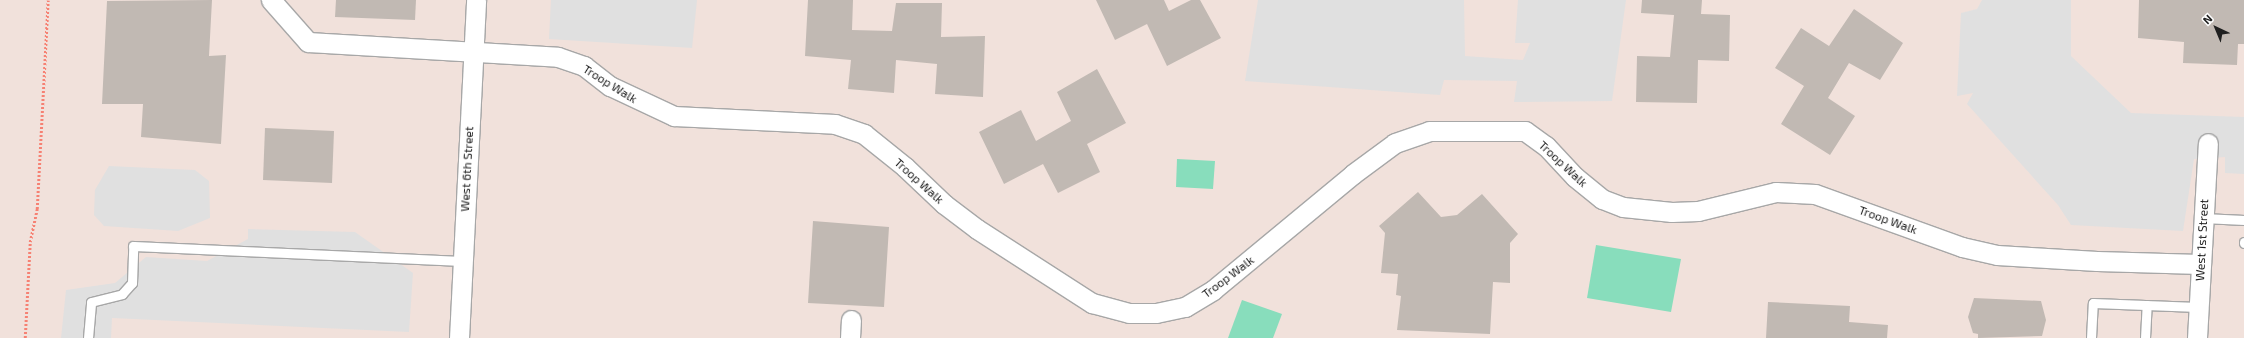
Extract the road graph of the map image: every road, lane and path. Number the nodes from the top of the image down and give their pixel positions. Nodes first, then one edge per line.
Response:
1 (48, 0) edge
2 (271, 0) edge
3 (476, 0) edge
4 (472, 53) junction
5 (2208, 143) dead end
6 (2203, 218) junction
7 (2244, 220) edge
8 (463, 261) junction
9 (2200, 264) junction
10 (2147, 305) junction
11 (2198, 307) junction
12 (25, 338) edge
13 (88, 338) edge
14 (459, 338) edge
15 (2091, 338) edge
16 (2145, 338) edge
17 (2197, 338) edge

1 - 12 path
2 - 4 street, Troop Walk
3 - 4 street, West 6th Street
4 - 8 street, West 6th Street
4 - 9 street, Troop Walk
5 - 6 street, West 1st Street
6 - 7 lane
6 - 9 street, West 1st Street
8 - 13 lane
8 - 14 street, West 6th Street
9 - 11 street, West 1st Street
10 - 11 lane
10 - 15 lane
10 - 16 lane
11 - 17 street, West 1st Street

